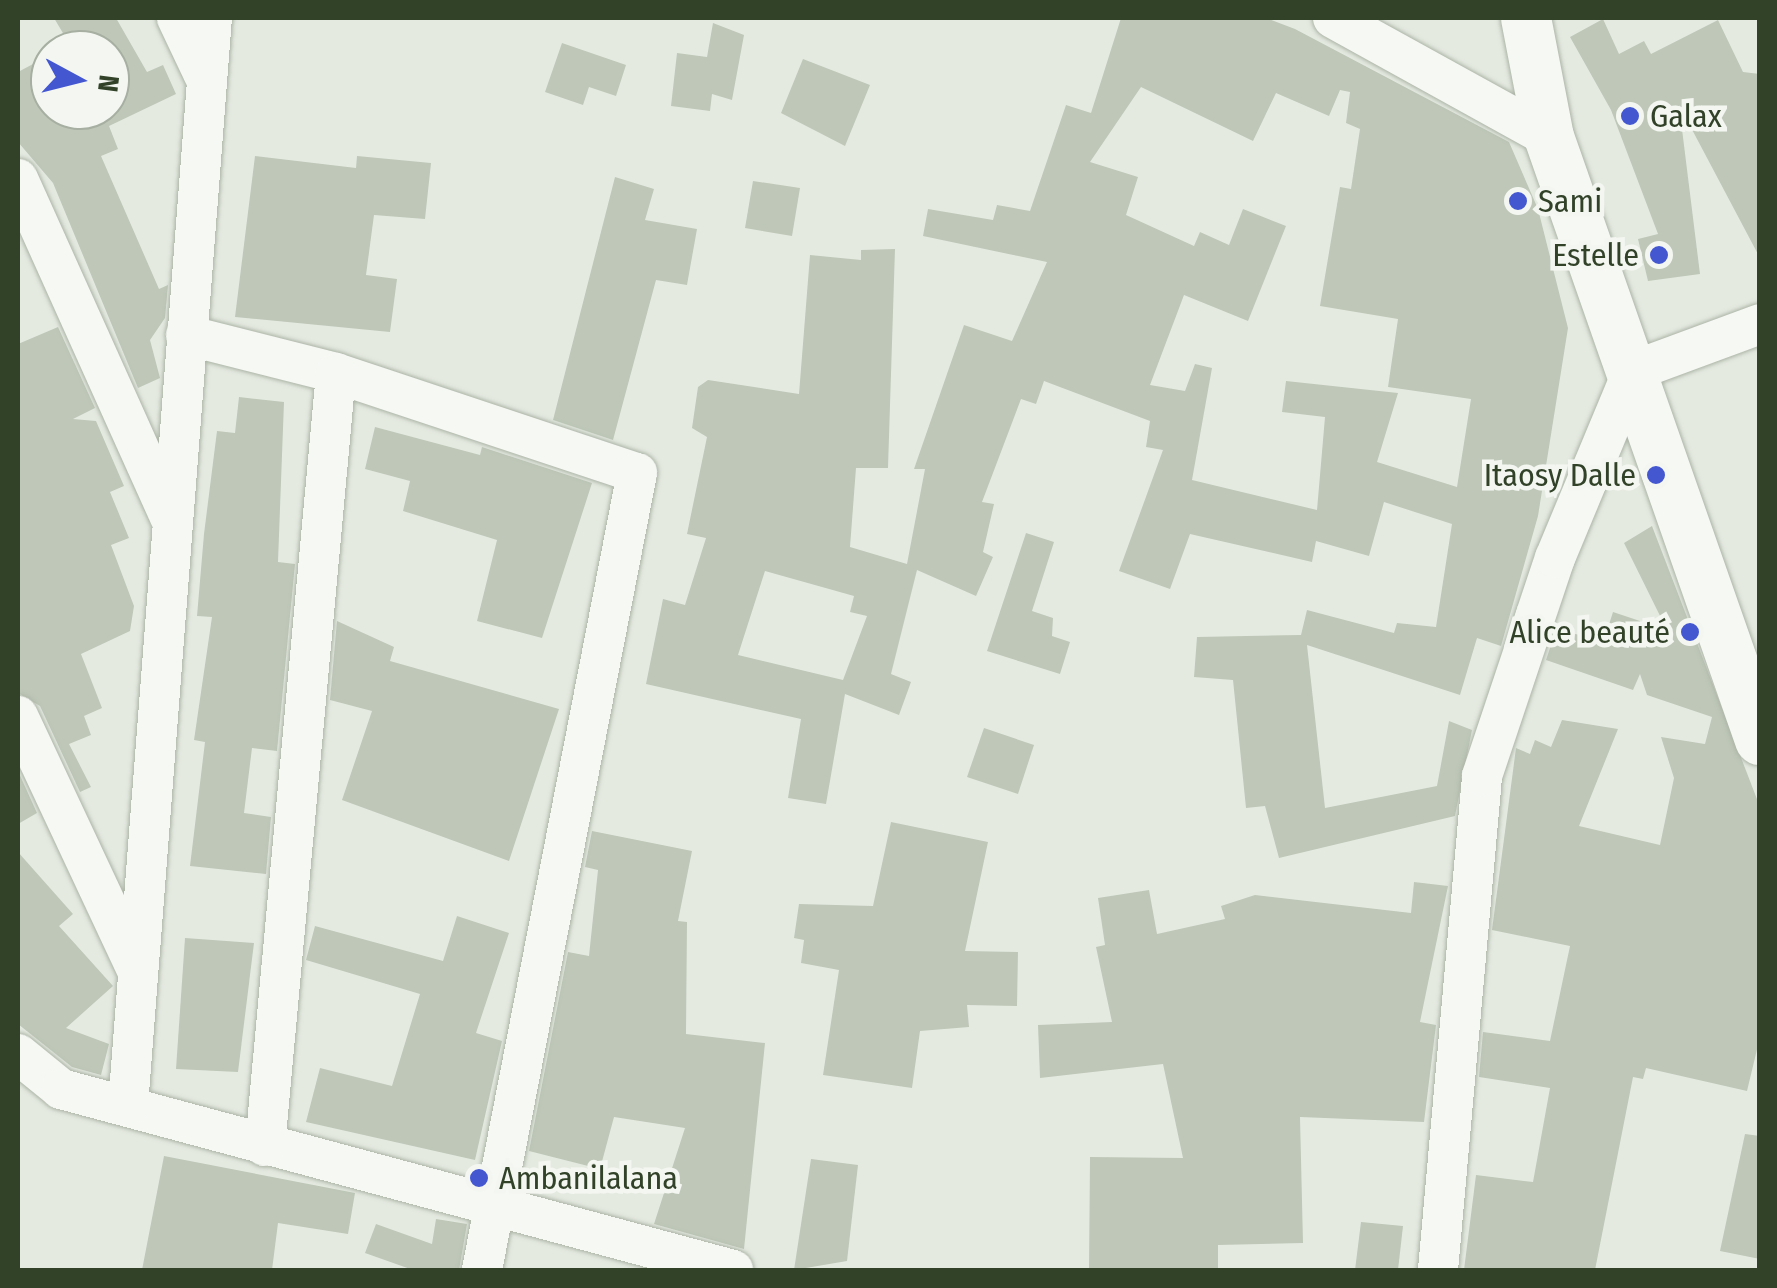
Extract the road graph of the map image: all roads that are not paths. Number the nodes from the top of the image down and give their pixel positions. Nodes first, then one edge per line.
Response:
1 (176, 18) edge
2 (212, 18) edge
3 (1333, 18) edge
4 (1526, 18) edge
5 (204, 75) junction
6 (1550, 136) junction
7 (18, 179) edge
8 (1760, 324) edge
9 (186, 335) junction
10 (1633, 371) junction
11 (336, 373) junction
12 (173, 524) junction
13 (18, 716) edge
14 (1760, 740) edge
15 (138, 973) junction
16 (18, 1054) edge
17 (128, 1106) junction
18 (265, 1146) junction
19 (493, 1202) junction
20 (482, 1270) edge
21 (731, 1270) edge
22 (1438, 1270) edge

1 - 5 street
2 - 5 street
3 - 6 street
4 - 6 street
5 - 9 street
6 - 10 street
7 - 12 street
8 - 10 street
9 - 11 street
9 - 12 street
10 - 14 street
10 - 22 street
11 - 18 street
11 - 19 street
12 - 15 street
13 - 15 street
15 - 17 street
16 - 17 street
17 - 18 street
18 - 19 street
19 - 20 street
19 - 21 street

